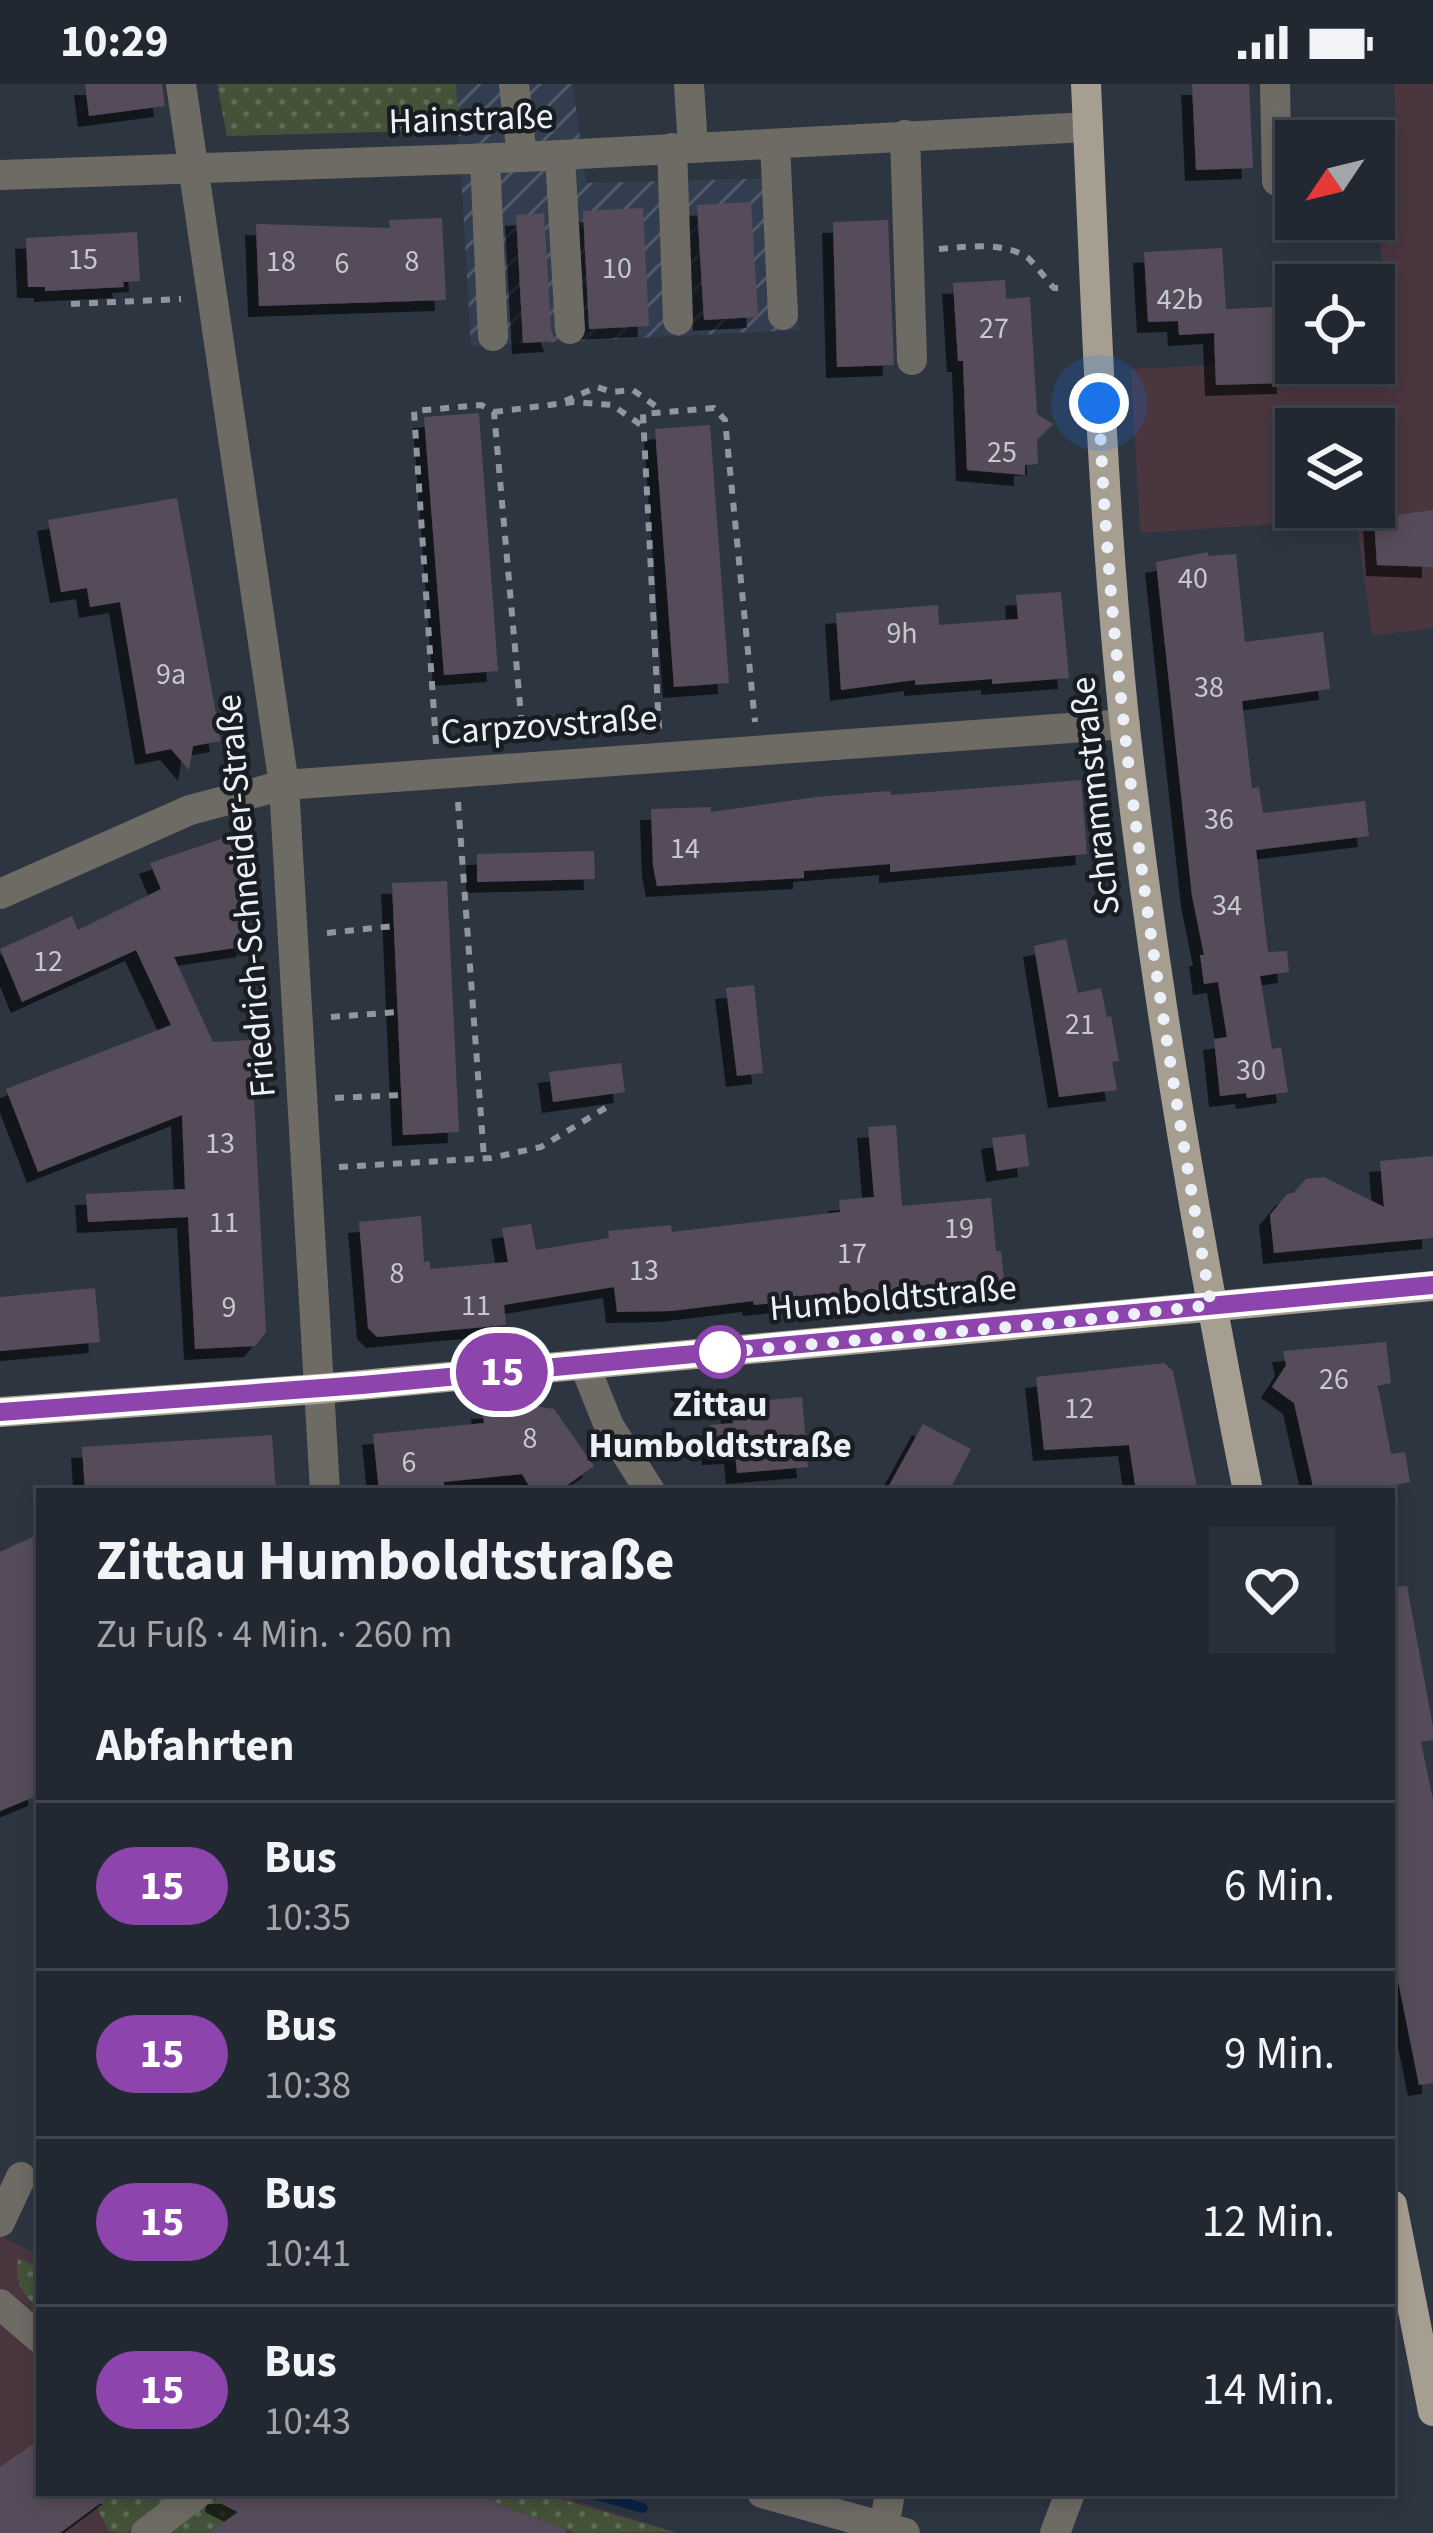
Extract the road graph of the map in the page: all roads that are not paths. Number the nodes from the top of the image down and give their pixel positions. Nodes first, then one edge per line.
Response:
1 (181, 84) edge
2 (514, 84) edge
3 (688, 84) edge
4 (1086, 84) edge
5 (1275, 84) edge
6 (1276, 120) edge
7 (1088, 127) junction
8 (904, 135) junction
9 (775, 144) junction
10 (682, 148) junction
11 (560, 156) junction
12 (522, 158) junction
13 (485, 159) junction
14 (192, 167) junction
15 (0, 176) edge
16 (783, 316) dead end
17 (678, 320) dead end
18 (570, 329) dead end
19 (493, 336) dead end
20 (912, 360) dead end
21 (1125, 724) junction
22 (284, 785) junction
23 (0, 894) edge
24 (1433, 1286) edge
25 (1211, 1305) junction
26 (584, 1364) junction
27 (318, 1389) junction
28 (0, 1412) edge
29 (325, 1488) edge
30 (648, 1488) edge
31 (1247, 1488) edge
32 (20, 2177) edge
33 (1395, 2221) edge
34 (0, 2222) edge
35 (0, 2304) edge
36 (36, 2335) edge
37 (1433, 2411) edge
38 (194, 2496) edge
39 (772, 2496) edge
40 (890, 2496) edge
41 (1069, 2496) edge
42 (891, 2531) edge
43 (146, 2533) edge
44 (1055, 2533) edge

1 - 14 street, Friedrich-Schneider-Straße
2 - 12 street
3 - 10 street
4 - 7 main road, Schrammstraße
5 - 6 street
7 - 8 street, Hainstraße
7 - 21 main road, Schrammstraße
8 - 9 street, Hainstraße
8 - 20 street
9 - 10 street, Hainstraße
9 - 16 street
10 - 11 street, Hainstraße
10 - 17 street
11 - 12 street, Hainstraße
11 - 18 street
12 - 13 street, Hainstraße
13 - 14 street, Hainstraße
13 - 19 street
14 - 15 street, Hainstraße
14 - 22 street, Friedrich-Schneider-Straße
21 - 22 street, Carpzovstraße
21 - 25 main road, Schrammstraße
22 - 23 street, Carpzovstraße
22 - 27 street, Friedrich-Schneider-Straße
24 - 25 main road, Humboldtstraße
25 - 26 main road, Humboldtstraße
25 - 31 main road, Schrammstraße
26 - 27 main road, Humboldtstraße
26 - 30 street
27 - 28 main road, Humboldtstraße
27 - 29 street, Friedrich-Schneider-Straße
32 - 34 street
33 - 37 main road
35 - 36 street
38 - 43 street
39 - 42 street
40 - 42 street
41 - 44 street

